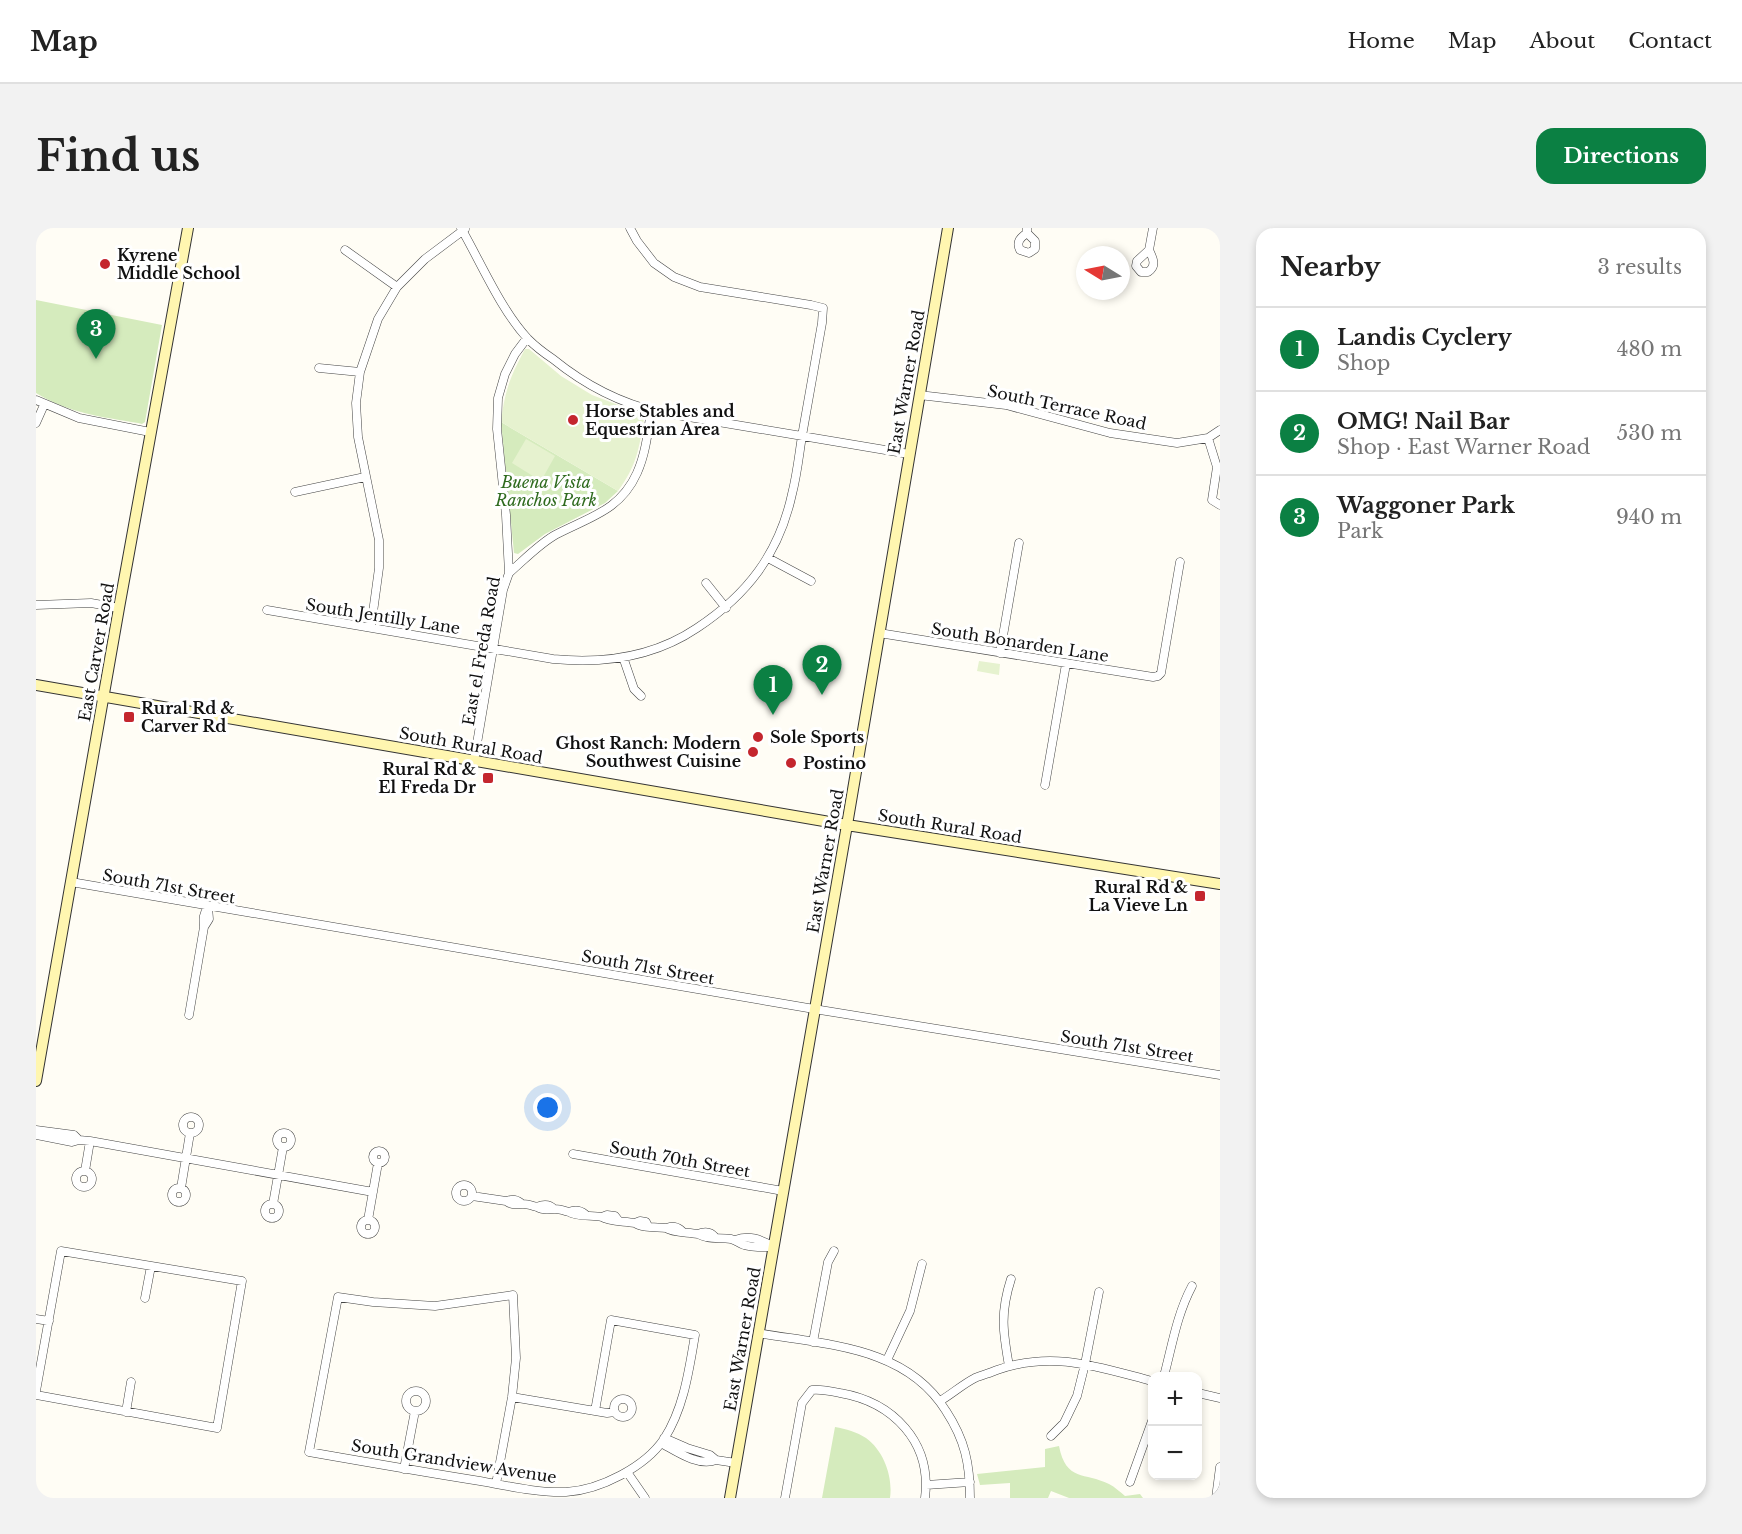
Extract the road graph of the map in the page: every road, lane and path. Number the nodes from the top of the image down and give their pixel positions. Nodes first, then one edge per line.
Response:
1 (188, 228) edge
2 (630, 228) edge
3 (948, 228) edge
4 (1154, 228) edge
5 (463, 229) edge
6 (345, 250) dead end
7 (1149, 250) dead end
8 (397, 287) junction
9 (527, 338) junction
10 (319, 368) dead end
11 (360, 372) junction
12 (919, 395) junction
13 (36, 400) edge
14 (44, 405) junction
15 (651, 410) junction
16 (36, 423) edge
17 (1220, 430) edge
18 (150, 432) junction
19 (802, 436) junction
20 (1208, 438) junction
21 (909, 454) junction
22 (365, 477) junction
23 (295, 492) dead end
24 (1220, 505) edge
25 (1019, 543) dead end
26 (768, 558) junction
27 (1180, 562) dead end
28 (509, 573) junction
29 (811, 581) dead end
30 (706, 583) dead end
31 (36, 605) edge
32 (118, 608) junction
33 (726, 608) junction
34 (267, 610) dead end
35 (370, 627) junction
36 (879, 633) junction
37 (494, 648) junction
38 (1000, 653) junction
39 (623, 657) junction
40 (1066, 664) junction
41 (36, 685) edge
42 (641, 696) dead end
43 (104, 697) junction
44 (474, 761) junction
45 (1045, 785) dead end
46 (847, 825) junction
47 (71, 882) junction
48 (1220, 884) edge
49 (208, 907) junction
50 (814, 1009) junction
51 (189, 1015) dead end
52 (37, 1067) edge
53 (1220, 1075) edge
54 (36, 1081) edge
55 (36, 1130) edge
56 (190, 1133) dead end
57 (36, 1135) edge
58 (79, 1140) junction
59 (90, 1141) junction
60 (283, 1147) dead end
61 (573, 1154) dead end
62 (185, 1159) junction
63 (378, 1163) dead end
64 (85, 1171) dead end
65 (278, 1176) junction
66 (181, 1188) dead end
67 (783, 1191) junction
68 (373, 1192) junction
69 (472, 1196) dead end
70 (273, 1204) dead end
71 (368, 1220) dead end
72 (773, 1247) junction
73 (834, 1251) dead end
74 (922, 1264) dead end
75 (151, 1266) junction
76 (1011, 1280) dead end
77 (1192, 1286) dead end
78 (1099, 1292) dead end
79 (145, 1298) dead end
80 (36, 1318) edge
81 (49, 1321) junction
82 (36, 1329) edge
83 (47, 1330) junction
84 (758, 1333) junction
85 (813, 1342) junction
86 (887, 1360) junction
87 (1085, 1364) junction
88 (1009, 1366) junction
89 (1165, 1372) edge
90 (1148, 1380) edge
91 (131, 1382) dead end
92 (36, 1393) edge
93 (1202, 1394) edge
94 (512, 1397) junction
95 (1220, 1398) edge
96 (940, 1401) junction
97 (414, 1411) dead end
98 (595, 1411) junction
99 (126, 1412) junction
100 (615, 1412) dead end
101 (1150, 1426) edge
102 (1051, 1436) dead end
103 (662, 1440) junction
104 (735, 1463) junction
105 (1220, 1467) edge
106 (404, 1469) junction
107 (627, 1472) junction
108 (970, 1482) junction
109 (1130, 1482) dead end
110 (496, 1484) junction
111 (927, 1485) junction
112 (645, 1498) edge
113 (730, 1498) edge
114 (785, 1498) edge
115 (925, 1498) edge
116 (970, 1498) edge
117 (1216, 1498) edge

1 - 18 main road, East Carver Road
2 - 19 street, South Jentilly Lane
3 - 12 main road, East Warner Road
4 - 7 street
5 - 8 street
5 - 9 street
6 - 8 street
8 - 11 street
9 - 15 street
9 - 28 street, East el Freda Road
10 - 11 street
11 - 22 street
12 - 20 street, South Terrace Road
12 - 21 main road, East Warner Road
13 - 14 street
14 - 16 street
14 - 18 street
15 - 19 street
15 - 28 street
17 - 20 street
18 - 32 main road, East Carver Road
19 - 21 street
19 - 26 street, South Jentilly Lane
20 - 24 street
21 - 36 main road, East Warner Road
22 - 23 street
22 - 35 street
25 - 38 street
26 - 29 street
26 - 33 street, South Jentilly Lane
27 - 40 street, South Bonarden Lane
28 - 37 street, East el Freda Road
30 - 33 street
31 - 32 street
32 - 43 main road, East Carver Road
33 - 39 street, South Jentilly Lane
34 - 35 street, South Jentilly Lane
35 - 37 street, South Jentilly Lane
36 - 38 street, South Bonarden Lane
36 - 46 main road, East Warner Road
37 - 39 street, South Jentilly Lane
37 - 44 street, East el Freda Road
38 - 40 street, South Bonarden Lane
39 - 42 street
40 - 45 street
41 - 43 main road, South Rural Road
43 - 44 main road, South Rural Road
43 - 47 main road, East Carver Road
44 - 46 main road, South Rural Road
46 - 48 main road, South Rural Road
46 - 50 main road, East Warner Road
47 - 49 street, South 71st Street
47 - 52 main road, East Carver Road
49 - 50 street, South 71st Street
49 - 51 street
50 - 53 street, South 71st Street
50 - 67 main road, East Warner Road
52 - 54 main road, East Carver Road
55 - 58 street
56 - 62 street
57 - 58 street
58 - 59 street
59 - 62 street
59 - 64 street
60 - 65 street
61 - 67 street, South 70th Street
62 - 65 street
62 - 66 street
63 - 68 street
65 - 68 street
65 - 70 street
67 - 72 main road, East Warner Road
68 - 71 street
69 - 72 street
72 - 84 main road, East Warner Road
73 - 85 street
74 - 86 street
75 - 79 street
75 - 81 street
75 - 99 street
76 - 88 street
77 - 89 street
78 - 87 street
80 - 81 street
81 - 83 street
82 - 83 street
83 - 92 street
84 - 85 street
84 - 104 main road, East Warner Road
85 - 86 street
86 - 96 street
87 - 88 street
87 - 90 street
87 - 102 street
88 - 96 street
91 - 99 street
92 - 99 street
93 - 95 street
94 - 98 street
94 - 106 street, South Grandview Avenue
94 - 110 street
96 - 108 street
97 - 106 street
98 - 100 street
98 - 103 street, South Grandview Avenue
101 - 109 street
103 - 104 street
103 - 107 street, South Grandview Avenue
104 - 113 main road, East Warner Road
105 - 117 street
106 - 110 street, South Grandview Avenue
107 - 110 street, South Grandview Avenue
107 - 112 street
108 - 111 street
108 - 116 street
111 - 114 street
111 - 115 street

